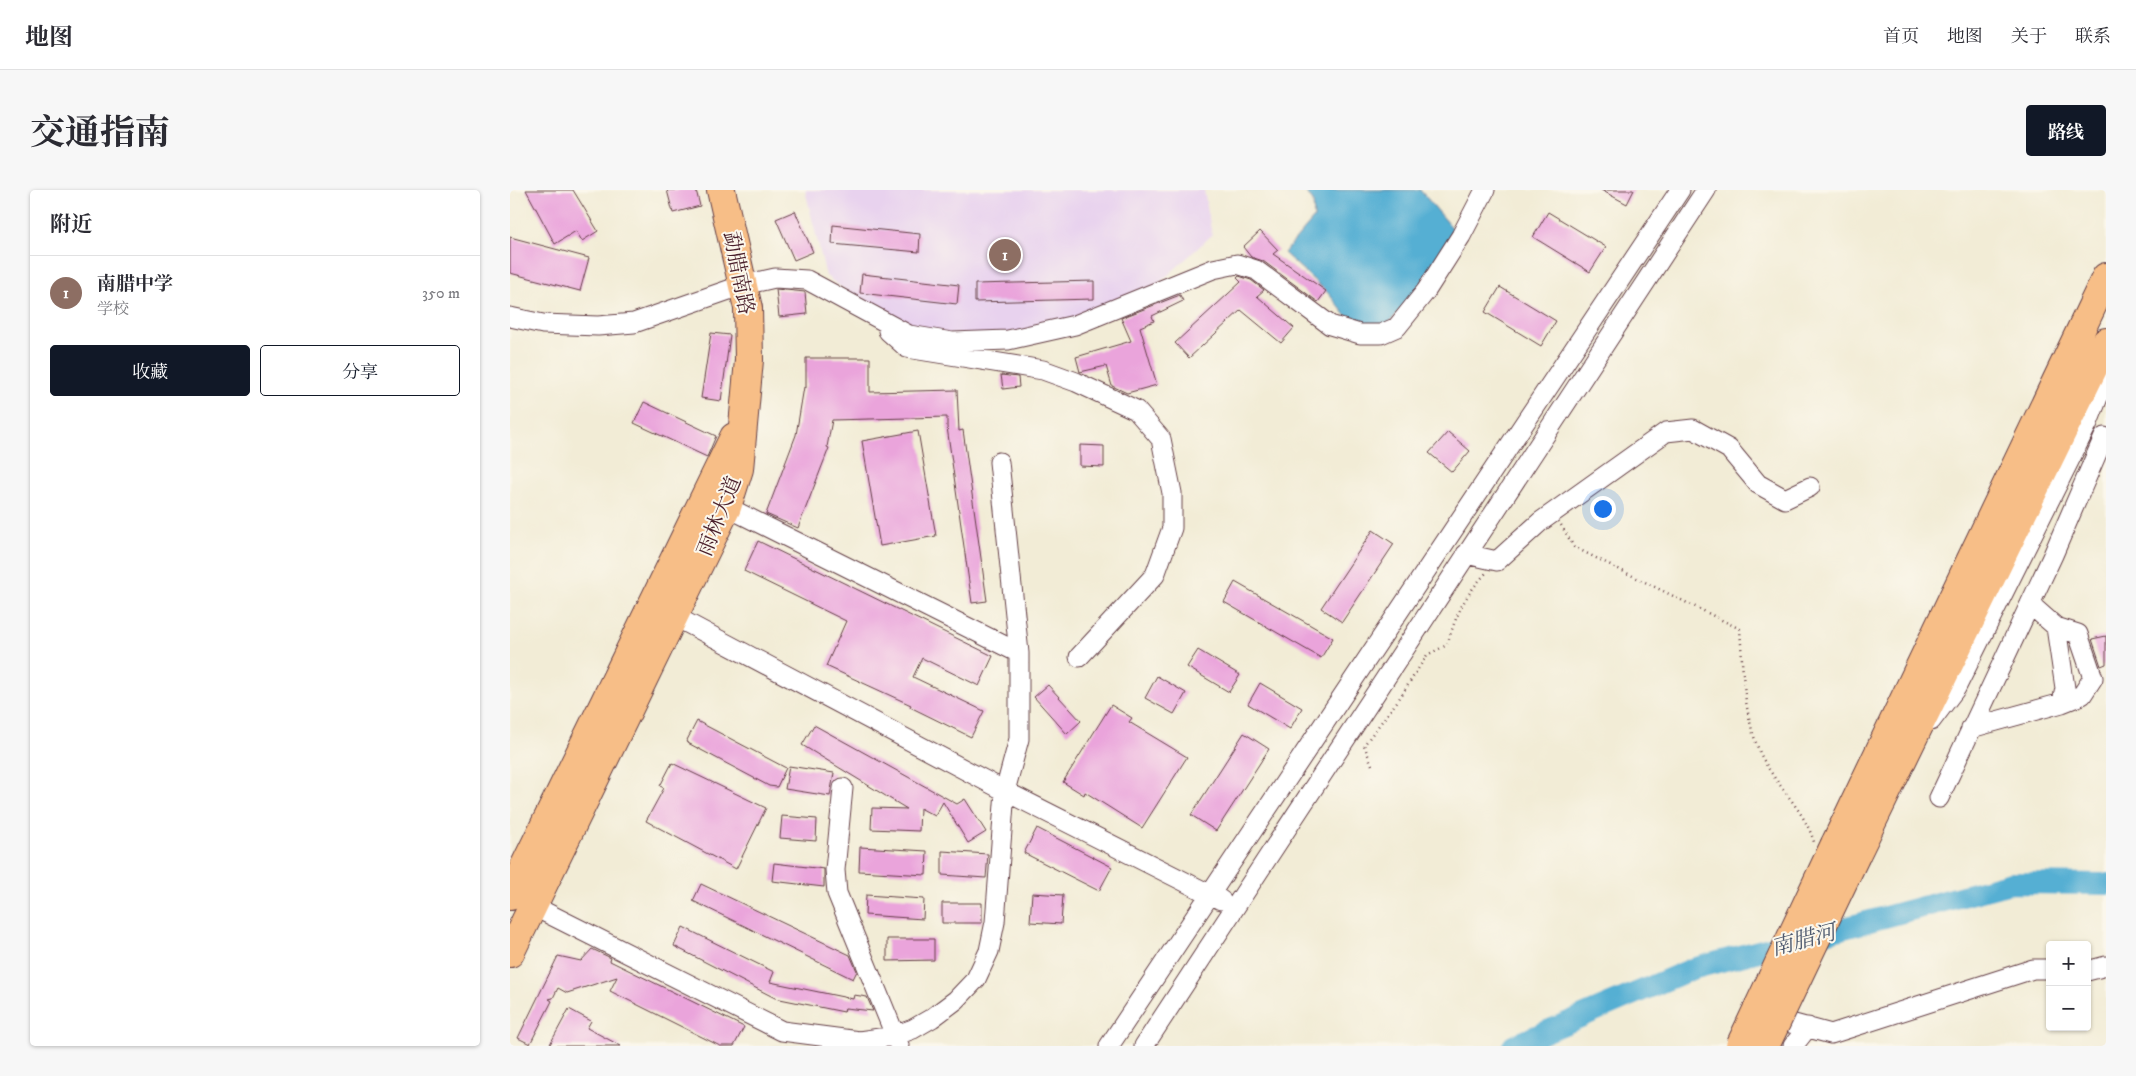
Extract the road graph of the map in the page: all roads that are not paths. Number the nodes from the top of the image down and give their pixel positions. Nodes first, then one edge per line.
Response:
1 (721, 190) edge
2 (1485, 190) edge
3 (1680, 190) edge
4 (1706, 190) edge
5 (2106, 277) edge
6 (743, 285) junction
7 (869, 314) junction
8 (510, 317) edge
9 (2106, 342) edge
10 (2106, 377) edge
11 (2092, 414) junction
12 (742, 417) junction
13 (2105, 437) edge
14 (1515, 440) junction
15 (1532, 452) junction
16 (999, 462) dead end
17 (1810, 487) dead end
18 (727, 507) junction
19 (1466, 554) junction
20 (2030, 604) junction
21 (674, 616) junction
22 (2056, 627) junction
23 (1019, 653) junction
24 (1079, 657) dead end
25 (2062, 703) junction
26 (1971, 728) junction
27 (1904, 758) junction
28 (843, 788) dead end
29 (1005, 791) junction
30 (1939, 798) dead end
31 (1835, 847) junction
32 (1211, 895) junction
33 (516, 897) edge
34 (1234, 907) junction
35 (510, 953) edge
36 (2106, 966) edge
37 (2046, 969) edge
38 (2091, 970) edge
39 (1808, 1026) junction
40 (778, 1039) edge
41 (897, 1041) edge
42 (1109, 1046) edge
43 (1144, 1046) edge
44 (1728, 1046) edge
45 (1740, 1046) edge
46 (1765, 1046) edge
47 (1793, 1046) edge

1 - 6 highway, 勐腊南路
2 - 7 street
3 - 14 street
4 - 15 street
5 - 31 highway
6 - 7 street
6 - 8 street
6 - 12 highway, 勐腊南路
7 - 24 street
9 - 27 highway
10 - 11 street
11 - 13 street
11 - 27 street
12 - 18 highway, 雨林大道
12 - 33 highway, 雨林大道
13 - 20 street
14 - 15 street
14 - 32 street
15 - 19 street
16 - 23 street
17 - 19 street
18 - 21 highway, 雨林大道
18 - 23 street
19 - 34 street
20 - 22 street
20 - 26 street
21 - 29 street
21 - 33 highway, 雨林大道
22 - 25 street
22 - 25 street
23 - 29 street
25 - 26 street
26 - 30 street
27 - 31 highway
28 - 41 street
29 - 32 street
29 - 41 street
31 - 45 highway, bridge
31 - 46 highway, bridge
32 - 34 street
32 - 42 street
33 - 35 highway, 雨林大道
33 - 40 street
34 - 43 street
36 - 38 street
37 - 39 street
39 - 44 street
39 - 47 street
40 - 41 street

